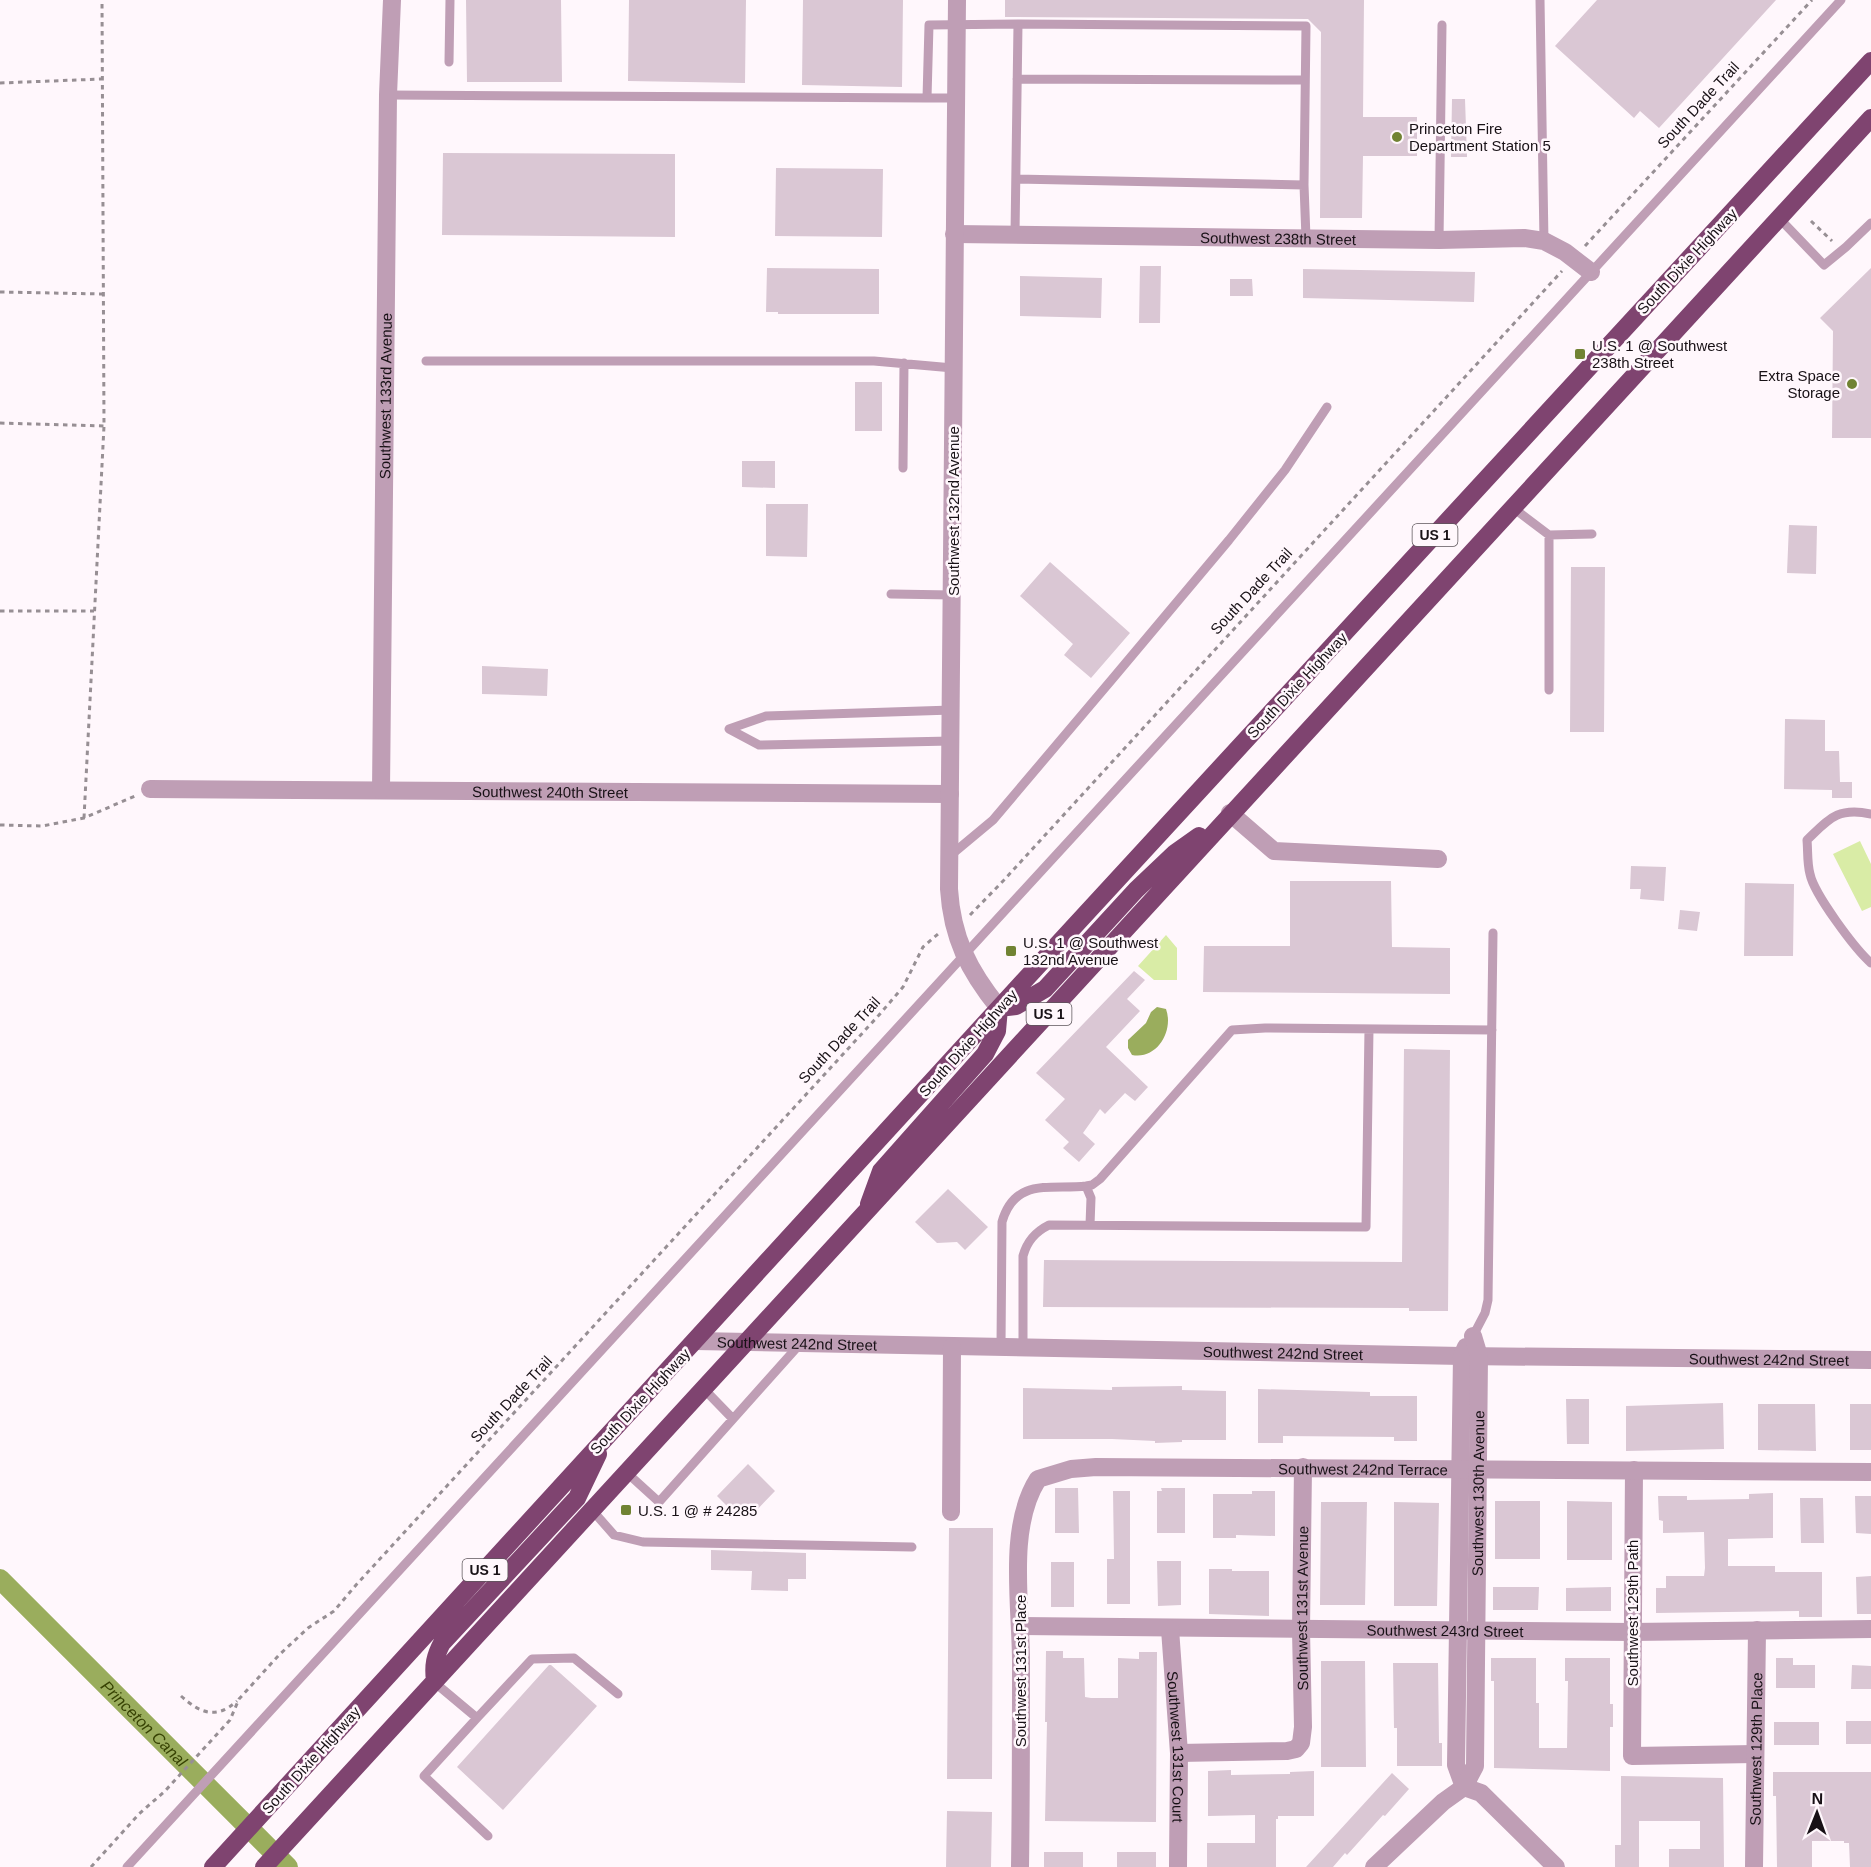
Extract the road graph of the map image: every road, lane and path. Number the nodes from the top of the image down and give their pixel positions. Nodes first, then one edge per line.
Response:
1 (102, 0) edge
2 (392, 0) edge
3 (450, 0) edge
4 (957, 0) edge
5 (1540, 0) edge
6 (1812, 0) edge
7 (1841, 0) edge
8 (957, 23) junction
9 (1018, 24) junction
10 (1442, 25) dead end
11 (1871, 61) edge
12 (449, 62) dead end
13 (102, 79) junction
14 (1017, 79) junction
15 (1305, 80) junction
16 (0, 82) edge
17 (388, 95) junction
18 (927, 98) junction
19 (956, 98) junction
20 (1866, 127) edge
21 (1016, 179) junction
22 (1304, 184) junction
23 (1779, 218) junction
24 (1811, 221) dead end
25 (1871, 223) edge
26 (1603, 226) dead end
27 (954, 234) junction
28 (1015, 234) junction
29 (1306, 238) junction
30 (1439, 240) junction
31 (1544, 241) junction
32 (1833, 242) dead end
33 (1591, 272) junction
34 (1549, 285) dead end
35 (0, 292) edge
36 (103, 294) junction
37 (426, 361) dead end
38 (904, 363) junction
39 (953, 368) junction
40 (1327, 407) dead end
41 (0, 423) edge
42 (104, 426) junction
43 (903, 468) dead end
44 (1512, 507) junction
45 (1549, 534) junction
46 (1592, 534) dead end
47 (891, 594) dead end
48 (953, 595) junction
49 (0, 611) edge
50 (94, 611) junction
51 (1548, 690) dead end
52 (952, 710) junction
53 (951, 741) junction
54 (150, 789) joint
55 (381, 790) junction
56 (950, 794) junction
57 (1230, 813) junction
58 (1871, 814) edge
59 (84, 818) junction
60 (0, 825) edge
61 (949, 856) junction
62 (1438, 859) dead end
63 (971, 914) dead end
64 (1493, 933) dead end
65 (936, 935) dead end
66 (964, 955) junction
67 (1871, 963) edge
68 (999, 1008) junction
69 (1370, 1029) junction
70 (1492, 1030) junction
71 (1090, 1184) junction
72 (866, 1213) junction
73 (1094, 1225) junction
74 (1473, 1336) joint
75 (696, 1341) junction
76 (745, 1342) junction
77 (801, 1343) junction
78 (951, 1347) junction
79 (1001, 1347) junction
80 (1023, 1348) junction
81 (1471, 1356) junction
82 (1871, 1360) edge
83 (703, 1388) junction
84 (733, 1419) junction
85 (608, 1436) junction
86 (1303, 1467) junction
87 (1461, 1470) junction
88 (1480, 1470) junction
89 (1634, 1470) junction
90 (1871, 1472) edge
91 (626, 1473) junction
92 (1038, 1479) joint
93 (592, 1510) junction
94 (951, 1512) dead end
95 (912, 1548) dead end
96 (1021, 1626) junction
97 (1170, 1629) junction
98 (1871, 1629) edge
99 (1301, 1630) junction
100 (1458, 1630) junction
101 (1476, 1630) junction
102 (1757, 1630) junction
103 (1631, 1632) junction
104 (434, 1681) junction
105 (618, 1694) dead end
106 (181, 1696) dead end
107 (239, 1699) junction
108 (477, 1718) junction
109 (1179, 1753) junction
110 (1755, 1754) junction
111 (1464, 1787) junction
112 (489, 1836) dead end
113 (91, 1867) edge
114 (127, 1867) edge
115 (213, 1867) edge
116 (264, 1867) edge
117 (1020, 1867) edge
118 (1178, 1867) edge
119 (1375, 1867) edge
120 (1556, 1867) edge
121 (1754, 1867) edge

1 - 13 path
2 - 17 street, Southwest 133rd Avenue
3 - 12 lane
4 - 8 street, Southwest 132nd Avenue
5 - 31 lane
6 - 26 path, South Dade Trail
7 - 33 lane
8 - 9 lane
8 - 18 lane
8 - 19 street, Southwest 132nd Avenue
9 - 14 lane
9 - 15 lane
10 - 30 lane
11 - 68 highway, South Dixie Highway / US 1
13 - 16 path
13 - 36 path
14 - 15 lane
14 - 21 lane
15 - 22 lane
17 - 18 lane
17 - 55 street, Southwest 133rd Avenue
18 - 19 lane
19 - 27 street, Southwest 132nd Avenue
20 - 23 highway, US 1
21 - 22 lane
21 - 28 lane
22 - 29 lane
23 - 25 lane
23 - 44 highway, US 1
24 - 32 path
27 - 28 street, Southwest 238th Street
27 - 39 street, Southwest 132nd Avenue
28 - 29 street, Southwest 238th Street
29 - 30 street, Southwest 238th Street
30 - 31 street, Southwest 238th Street
31 - 33 street, Southwest 238th Street
33 - 66 lane
34 - 63 path, South Dade Trail
35 - 36 path
36 - 42 path
37 - 38 lane
38 - 39 lane
38 - 43 lane
39 - 48 street, Southwest 132nd Avenue
40 - 61 lane
41 - 42 path
42 - 50 path
44 - 45 lane
44 - 57 highway, US 1
45 - 46 lane
45 - 51 lane
47 - 48 lane
48 - 52 street, Southwest 132nd Avenue
49 - 50 path
50 - 59 path
52 - 53 street, Southwest 132nd Avenue
52 - 53 lane
53 - 56 street, Southwest 132nd Avenue
54 - 55 street, Southwest 240th Street
54 - 59 path
55 - 56 street, Southwest 240th Street
56 - 61 street, Southwest 132nd Avenue
57 - 62 street
57 - 68 highway
57 - 72 highway, US 1
58 - 67 lane
59 - 60 path
61 - 66 street, Southwest 132nd Avenue
64 - 70 lane
65 - 107 path, South Dade Trail
66 - 68 street, Southwest 132nd Avenue
66 - 114 lane
68 - 72 highway
68 - 75 highway, South Dixie Highway / US 1
69 - 70 lane
69 - 71 lane
69 - 73 lane
70 - 74 lane
71 - 73 lane
71 - 79 lane
72 - 76 highway, US 1
73 - 80 lane
74 - 81 street, Southwest 130th Avenue
75 - 76 street, Southwest 242nd Street
75 - 85 highway, South Dixie Highway / US 1
76 - 77 street, Southwest 242nd Street
76 - 83 highway, US 1
77 - 78 street, Southwest 242nd Street
77 - 84 lane
78 - 79 street, Southwest 242nd Street
78 - 94 street
79 - 80 street, Southwest 242nd Street
80 - 81 street, Southwest 242nd Street
81 - 82 street, Southwest 242nd Street
81 - 87 street, Southwest 130th Avenue
81 - 88 street, Southwest 130th Avenue
83 - 84 lane
83 - 91 highway, US 1
84 - 91 lane
85 - 104 highway
85 - 115 highway, South Dixie Highway / US 1
86 - 87 street, Southwest 242nd Terrace
86 - 92 street, Southwest 242nd Terrace
86 - 99 street, Southwest 131st Avenue
87 - 88 street, Southwest 242nd Terrace
87 - 100 street, Southwest 130th Avenue
88 - 89 street, Southwest 242nd Terrace
88 - 101 street, Southwest 130th Avenue
89 - 90 street, Southwest 242nd Terrace
89 - 103 street, Southwest 129th Path
91 - 93 highway, US 1
92 - 96 street, Southwest 131st Place
93 - 95 lane
93 - 104 highway, US 1
96 - 97 street, Southwest 243rd Street
96 - 117 street, Southwest 131st Place
97 - 99 street, Southwest 243rd Street
97 - 109 street, Southwest 131st Court
98 - 102 street, Southwest 243rd Street
99 - 100 street, Southwest 243rd Street
99 - 109 street, Southwest 131st Avenue
100 - 101 street, Southwest 243rd Street
100 - 111 street, Southwest 130th Avenue
101 - 103 street, Southwest 243rd Street
101 - 111 street, Southwest 130th Avenue
102 - 103 street, Southwest 243rd Street
102 - 110 street, Southwest 129th Place
103 - 110 street, Southwest 129th Path
104 - 108 lane
104 - 116 highway, US 1
105 - 108 lane
106 - 107 path
107 - 113 path, South Dade Trail
108 - 112 lane
109 - 118 street, Southwest 131st Court
110 - 121 street, Southwest 129th Place
111 - 119 street
111 - 120 street

